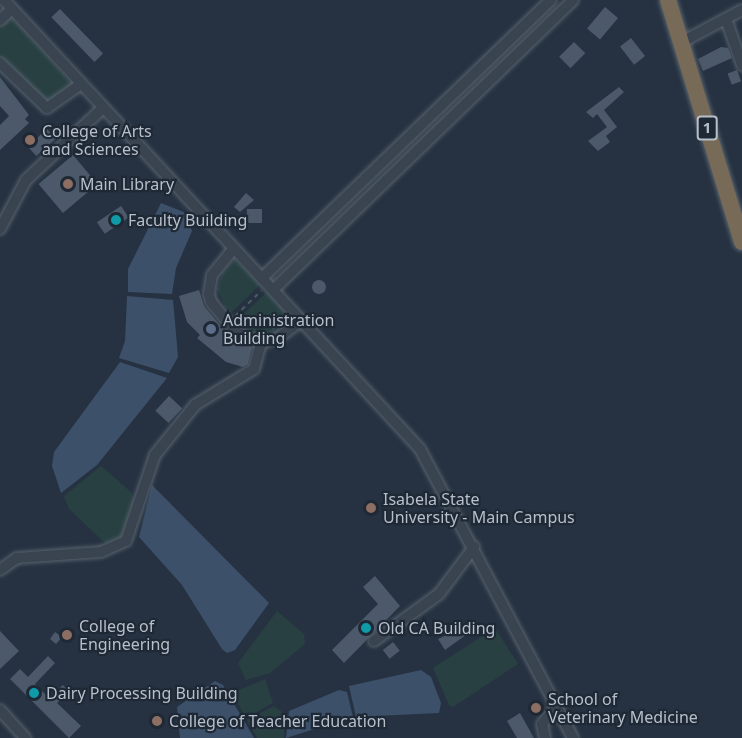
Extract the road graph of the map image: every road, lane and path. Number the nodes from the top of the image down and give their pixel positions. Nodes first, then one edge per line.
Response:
1 (4, 0) edge
2 (551, 0) edge
3 (573, 0) edge
4 (669, 1) edge
5 (12, 9) junction
6 (742, 10) edge
7 (726, 18) junction
8 (0, 20) edge
9 (680, 43) junction
10 (0, 63) edge
11 (742, 65) edge
12 (81, 84) junction
13 (104, 108) junction
14 (0, 229) edge
15 (742, 242) edge
16 (234, 248) junction
17 (268, 284) junction
18 (303, 320) junction
19 (227, 322) junction
20 (261, 343) junction
21 (474, 547) junction
22 (0, 570) edge
23 (374, 641) dead end
24 (557, 707) junction
25 (0, 710) edge
26 (26, 738) edge
27 (545, 738) edge
28 (573, 738) edge

1 - 5 street
2 - 17 street
3 - 17 street
4 - 9 highway, 1
5 - 8 street
5 - 12 street
6 - 7 street
7 - 9 street
7 - 11 street
9 - 15 highway, 1
10 - 12 street
12 - 13 street
13 - 14 street
13 - 16 street
16 - 17 street
16 - 19 street
17 - 18 street
17 - 19 path
18 - 20 street
18 - 21 street
19 - 20 street
20 - 22 street
21 - 23 street
21 - 24 street
24 - 27 street
24 - 28 street
25 - 26 street

